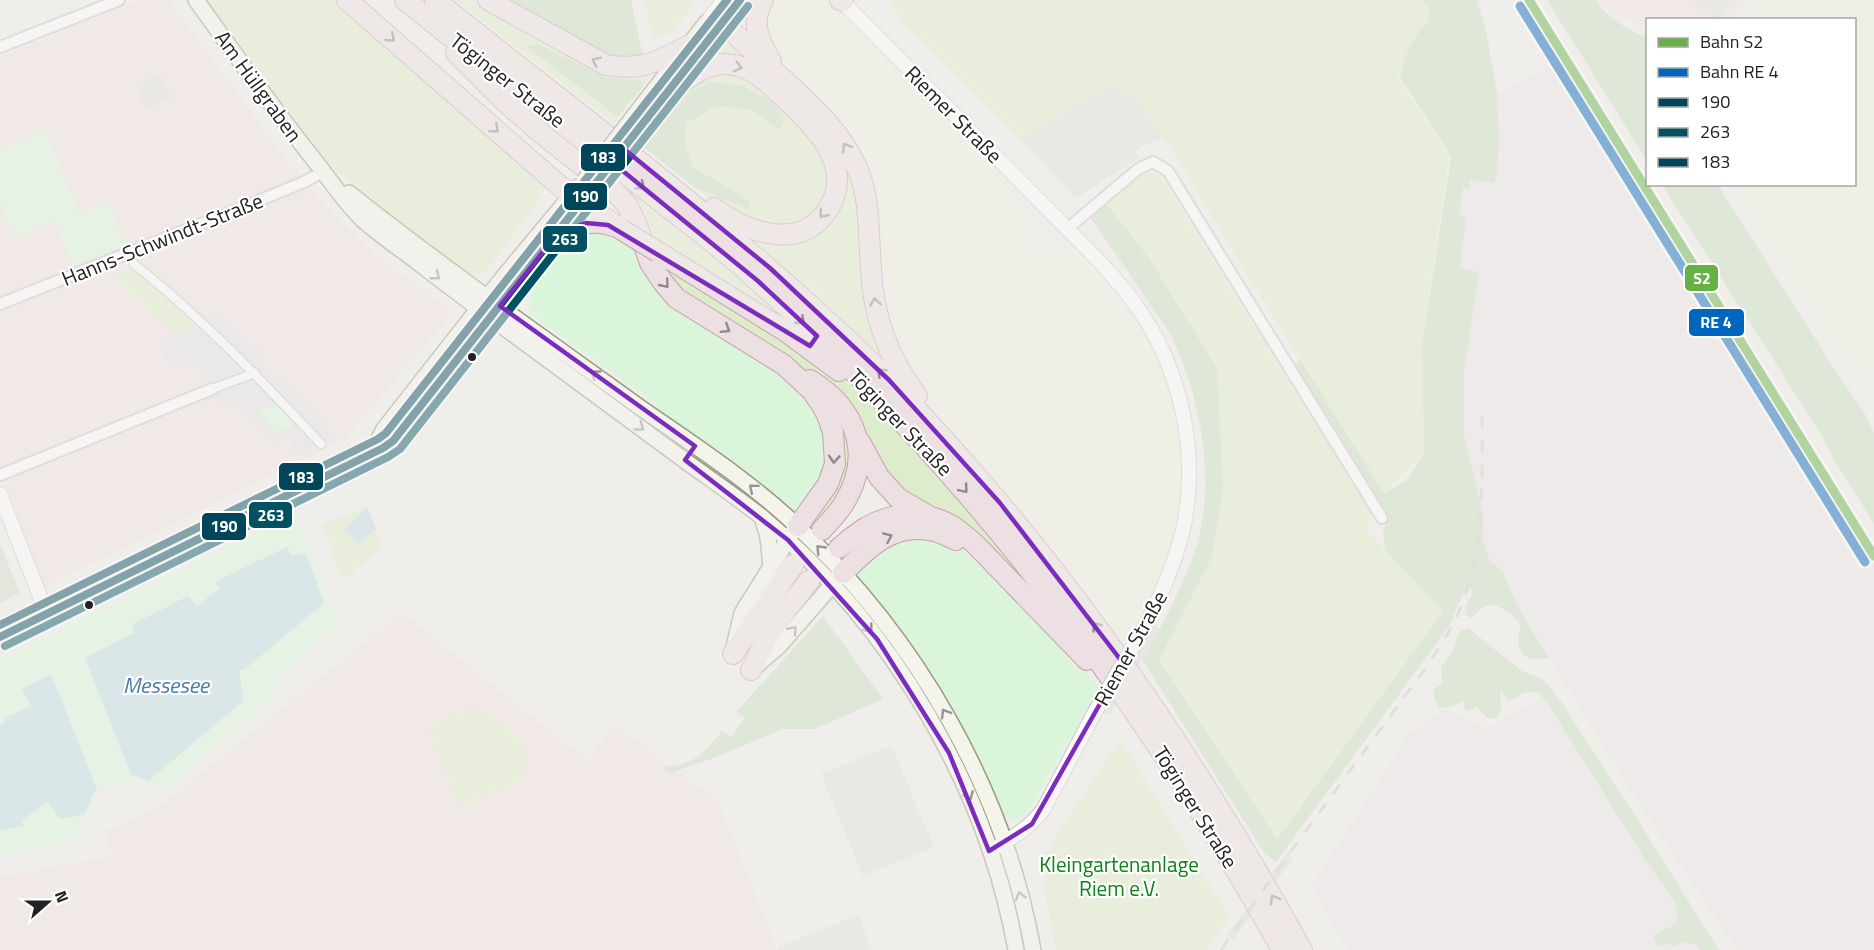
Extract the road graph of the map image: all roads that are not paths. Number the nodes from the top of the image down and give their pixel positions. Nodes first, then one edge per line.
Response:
1 (118, 0) edge
2 (196, 0) edge
3 (347, 0) edge
4 (435, 0) edge
5 (488, 0) edge
6 (724, 0) edge
7 (740, 0) edge
8 (763, 0) edge
9 (841, 0) edge
10 (409, 4) edge
11 (715, 23) junction
12 (688, 46) junction
13 (0, 47) edge
14 (782, 79) junction
15 (667, 94) junction
16 (649, 107) junction
17 (323, 172) junction
18 (669, 184) junction
19 (583, 191) junction
20 (1067, 229) junction
21 (622, 230) junction
22 (558, 233) junction
23 (134, 264) dead end
24 (0, 304) edge
25 (490, 308) junction
26 (784, 366) junction
27 (255, 373) junction
28 (212, 389) joint
29 (883, 400) junction
30 (856, 435) junction
31 (321, 444) dead end
32 (695, 446) junction
33 (950, 446) junction
34 (685, 460) junction
35 (0, 475) edge
36 (0, 494) edge
37 (927, 515) junction
38 (762, 517) junction
39 (1382, 518) dead end
40 (822, 530) dead end
41 (793, 533) junction
42 (839, 548) dead end
43 (988, 557) junction
44 (793, 565) dead end
45 (771, 567) junction
46 (837, 579) junction
47 (809, 581) dead end
48 (47, 614) junction
49 (0, 637) edge
50 (733, 654) joint
51 (751, 670) joint
52 (1136, 711) junction
53 (1004, 842) junction
54 (989, 851) junction
55 (1016, 950) edge
56 (1033, 950) edge
57 (1282, 950) edge
58 (1302, 950) edge

1 - 13 street
2 - 17 main road, Am Hüllgraben
3 -> 19 highway
4 - 18 highway, Töginger Straße
12 -> 5 highway
6 - 11 street
7 - 11 street
8 - 14 highway
9 - 20 street, Riemer Straße
10 -> 26 highway
10 -> 29 highway, Töginger Straße
11 - 12 main road
11 - 14 highway
11 - 15 street
12 - 16 main road
33 -> 14 highway
15 - 16 main road
15 -> 18 highway
16 - 19 main road, bridge
17 - 24 street, Hanns-Schwindt-Straße
17 - 25 main road, Am Hüllgraben
33 -> 18 highway, Töginger Straße
19 - 21 highway
19 - 22 main road
19 - 25 main road
20 - 39 street
20 - 53 street, Riemer Straße, bridge
21 - 22 highway
21 - 29 highway, bridge
22 - 25 main road
23 - 27 street
32 -> 25 main road
25 -> 34 main road
25 - 48 main road
26 - 30 highway
26 -> 41 highway
27 - 28 street
27 - 31 street
28 - 35 street
29 -> 52 highway, Töginger Straße
30 - 37 highway
30 - 40 highway
32 - 34 main road
41 -> 32 main road
58 -> 33 highway, Töginger Straße
34 - 38 main road
36 - 48 street
37 - 42 highway
37 - 43 highway
38 - 41 main road
38 - 45 main road
41 - 45 main road
41 - 46 main road
46 -> 43 highway
43 - 52 highway
44 - 50 highway
45 - 50 main road
51 -> 46 main road
53 -> 46 main road
46 -> 54 main road
47 - 51 highway
48 - 49 main road
52 - 57 highway, Töginger Straße
53 - 54 street, Riemer Straße
56 -> 53 main road
54 - 55 main road

